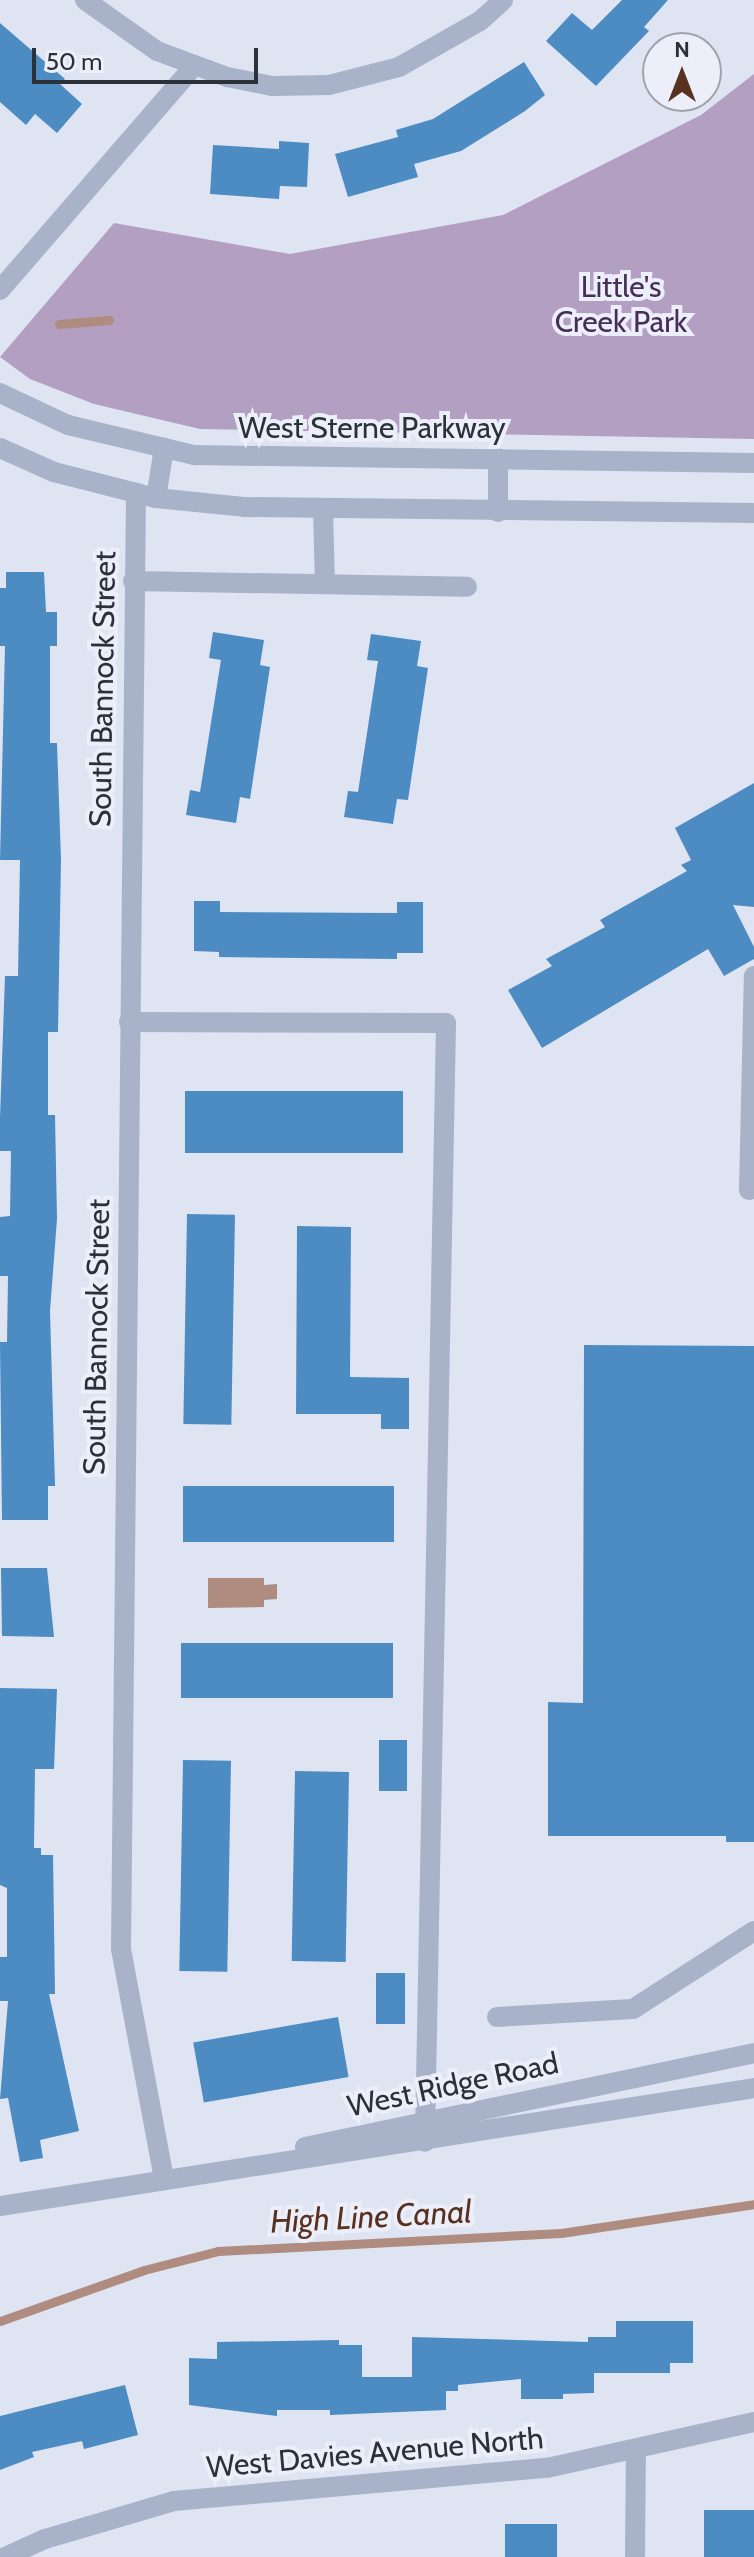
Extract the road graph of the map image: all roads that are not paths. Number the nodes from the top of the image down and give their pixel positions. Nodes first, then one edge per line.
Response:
1 (85, 0) edge
2 (503, 0) edge
3 (194, 66) junction
4 (0, 290) edge
5 (0, 393) edge
6 (0, 448) edge
7 (164, 448) junction
8 (498, 458) junction
9 (754, 463) edge
10 (146, 495) junction
11 (323, 509) junction
12 (498, 512) junction
13 (754, 513) edge
14 (133, 581) junction
15 (325, 584) junction
16 (467, 587) dead end
17 (754, 976) edge
18 (129, 1022) junction
19 (753, 1096) edge
20 (749, 1190) dead end
21 (754, 1931) edge
22 (497, 2017) dead end
23 (754, 2053) edge
24 (754, 2088) edge
25 (425, 2120) junction
26 (425, 2142) junction
27 (164, 2179) junction
28 (0, 2206) edge
29 (754, 2422) edge
30 (636, 2452) junction
31 (5, 2557) edge
32 (635, 2557) edge

1 - 3 street
2 - 3 street
3 - 4 street
5 - 7 street, West Sterne Parkway
6 - 10 street
7 - 8 street, West Sterne Parkway
7 - 10 street, South Bannock Street
8 - 9 street, West Sterne Parkway
8 - 12 street
10 - 11 street
10 - 14 street, South Bannock Street
11 - 12 street
11 - 15 street
12 - 13 street
14 - 15 street
14 - 18 street, South Bannock Street
15 - 16 street
17 - 19 street
18 - 25 street
18 - 27 street, South Bannock Street
19 - 20 street
21 - 22 street
23 - 25 street, West Ridge Road
24 - 26 street, West Ridge Road
25 - 26 street
25 - 27 street, West Ridge Road
26 - 27 street, West Ridge Road
27 - 28 street, West Ridge Road
29 - 30 street, West Davies Avenue North
30 - 31 street, West Davies Avenue North
30 - 32 street

